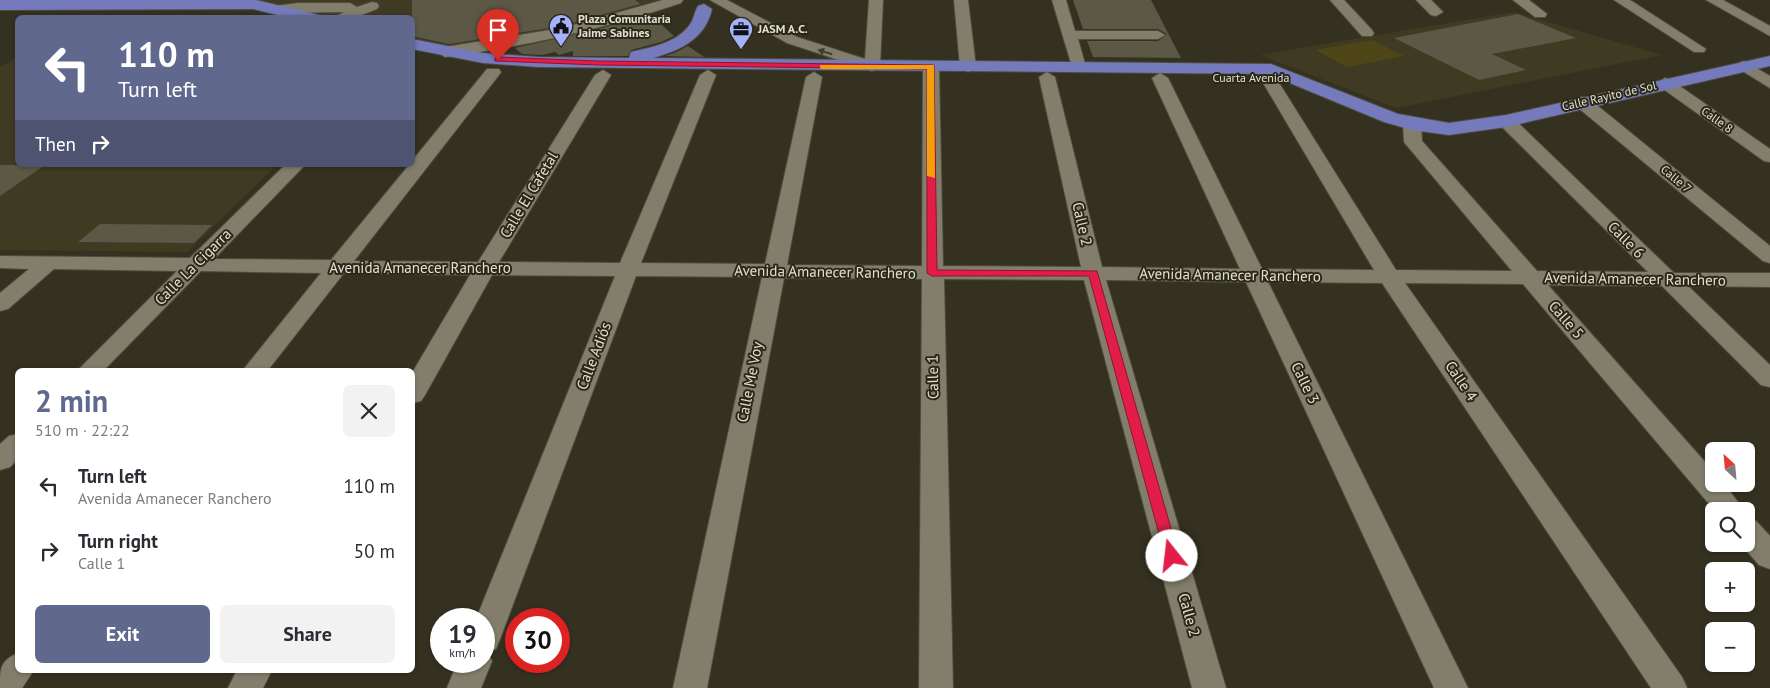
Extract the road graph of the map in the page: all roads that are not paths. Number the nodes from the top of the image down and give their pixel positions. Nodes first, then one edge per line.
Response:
1 (676, 0) edge
2 (688, 0) edge
3 (876, 0) edge
4 (961, 0) edge
5 (1060, 0) edge
6 (1337, 0) edge
7 (1423, 0) edge
8 (1520, 0) edge
9 (1622, 0) edge
10 (1713, 0) edge
11 (0, 5) edge
12 (710, 5) edge
13 (280, 9) junction
14 (366, 9) edge
15 (1436, 12) dead end
16 (0, 13) edge
17 (1540, 14) dead end
18 (238, 15) edge
19 (265, 15) edge
20 (302, 15) edge
21 (349, 15) edge
22 (720, 19) dead end
23 (1770, 32) edge
24 (1367, 33) dead end
25 (1068, 35) junction
26 (1158, 35) dead end
27 (415, 45) edge
28 (775, 49) dead end
29 (1699, 49) dead end
30 (446, 52) junction
31 (415, 60) edge
32 (1770, 61) edge
33 (872, 66) junction
34 (968, 66) junction
35 (1744, 66) junction
36 (1078, 67) junction
37 (600, 69) junction
38 (493, 72) junction
39 (931, 72) junction
40 (822, 73) junction
41 (1264, 74) junction
42 (708, 75) junction
43 (1048, 77) junction
44 (1160, 78) junction
45 (1665, 83) junction
46 (1770, 83) edge
47 (1582, 102) junction
48 (1506, 121) junction
49 (1412, 124) junction
50 (1770, 157) edge
51 (294, 167) edge
52 (1770, 257) edge
53 (0, 262) edge
54 (50, 262) junction
55 (196, 264) junction
56 (337, 267) junction
57 (485, 268) junction
58 (628, 270) junction
59 (772, 271) junction
60 (932, 273) junction
61 (1093, 273) junction
62 (1254, 275) junction
63 (1390, 278) junction
64 (1530, 278) junction
65 (1666, 280) junction
66 (1770, 280) edge
67 (0, 304) edge
68 (92, 368) edge
69 (257, 368) edge
70 (1770, 379) edge
71 (415, 390) edge
72 (15, 446) edge
73 (0, 460) edge
74 (1723, 502) edge
75 (1755, 540) edge
76 (1770, 557) edge
77 (495, 611) edge
78 (15, 672) edge
79 (253, 673) edge
80 (470, 673) edge
81 (2, 688) edge
82 (245, 688) edge
83 (464, 688) edge
84 (690, 688) edge
85 (936, 688) edge
86 (1209, 688) edge
87 (1451, 688) edge
88 (1670, 688) edge

1 - 30 street
2 - 12 street
3 - 33 street
4 - 34 street
5 - 25 street
6 - 24 street
7 - 15 street
8 - 17 street
9 - 29 street
10 - 23 street
11 - 13 main road
12 - 22 street
33 -> 12 street
12 - 37 main road
13 - 14 street
13 - 19 main road
13 - 20 main road
14 - 21 street
16 - 18 main road
25 - 26 street
25 - 36 street
27 - 30 main road, Cuarta Avenida
28 - 40 street
30 - 37 main road, Cuarta Avenida
31 - 38 main road, Cuarta Avenida
32 - 35 main road, Calle Rayito de Sol
33 - 39 main road, Cuarta Avenida
33 - 40 main road, Cuarta Avenida
34 - 36 main road, Cuarta Avenida
34 - 39 main road, Cuarta Avenida
35 - 45 main road, Calle Rayito de Sol
35 - 46 street
36 - 41 main road, Cuarta Avenida
37 - 38 main road, Cuarta Avenida
37 - 40 main road, Cuarta Avenida
37 - 42 main road, Cuarta Avenida
37 - 57 street, Calle El Cafetal
38 - 56 street
39 - 40 main road, Cuarta Avenida
39 - 43 main road, Cuarta Avenida
39 - 60 street, Calle 1
40 - 42 main road, Cuarta Avenida
40 - 59 street, Calle Me Voy
41 - 44 main road, Cuarta Avenida
41 - 49 main road, Cuarta Avenida
41 - 63 street, Calle 4
42 - 58 street, Calle Adiós
43 - 44 main road, Cuarta Avenida
43 - 61 street, Calle 2
44 - 62 street, Calle 3
45 - 47 main road, Calle Rayito de Sol
45 - 50 street, Calle 8
47 - 48 main road, Calle Rayito de Sol
47 - 52 street, Calle 7
48 - 49 main road, Calle Rayito de Sol
48 - 65 street, Calle 6
49 - 64 street, Calle 5
51 - 55 street, Calle La Cigarra
53 - 54 street, Avenida Amanecer Ranchero
54 - 55 street, Avenida Amanecer Ranchero
54 - 67 street
55 - 56 street, Avenida Amanecer Ranchero
55 - 68 street, Calle La Cigarra
56 - 57 street, Avenida Amanecer Ranchero
56 - 69 street
57 - 58 street, Avenida Amanecer Ranchero
57 - 71 street, Calle El Cafetal
58 - 59 street, Avenida Amanecer Ranchero
58 - 77 street, Calle Adiós
59 - 60 street, Avenida Amanecer Ranchero
59 - 84 street, Calle Me Voy
60 - 61 street, Avenida Amanecer Ranchero
60 - 85 street, Calle 1
61 - 62 street, Avenida Amanecer Ranchero
61 - 86 street, Calle 2
62 - 63 street, Avenida Amanecer Ranchero
62 - 87 street, Calle 3
63 - 64 street, Avenida Amanecer Ranchero
63 - 88 street, Calle 4
64 - 65 street, Avenida Amanecer Ranchero
64 - 74 street, Calle 5
65 - 66 street, Avenida Amanecer Ranchero
65 - 70 street, Calle 6
72 - 73 street
75 - 76 street
78 - 81 street
79 - 82 street
80 - 83 street

